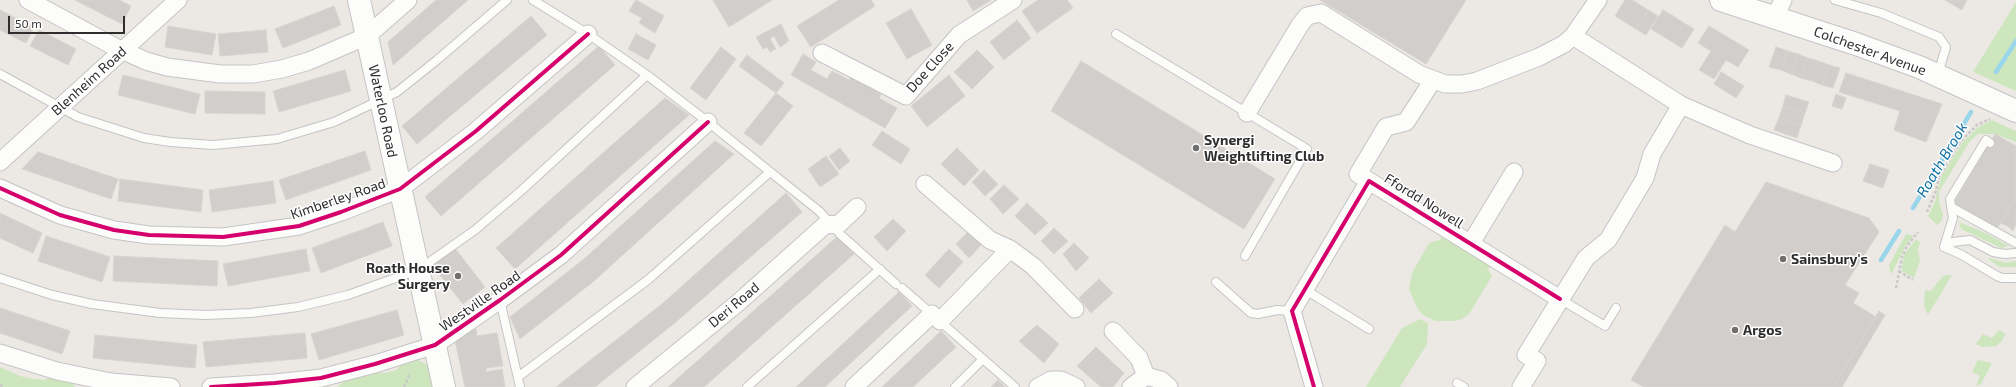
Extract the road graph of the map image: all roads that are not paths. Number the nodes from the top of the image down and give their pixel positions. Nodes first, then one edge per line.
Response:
1 (28, 0) edge
2 (178, 0) edge
3 (359, 0) edge
4 (408, 0) edge
5 (507, 0) edge
6 (533, 0) edge
7 (1013, 0) edge
8 (1598, 0) edge
9 (1721, 0) edge
10 (1835, 0) edge
11 (1779, 9) edge
12 (588, 34) junction
13 (1116, 34) dead end
14 (367, 36) junction
15 (1573, 36) junction
16 (122, 51) junction
17 (822, 53) dead end
18 (0, 74) edge
19 (1938, 75) junction
20 (647, 76) junction
21 (1433, 80) junction
22 (380, 101) junction
23 (1681, 105) junction
24 (60, 108) junction
25 (2004, 111) edge
26 (1247, 113) junction
27 (708, 122) junction
28 (1987, 144) dead end
29 (0, 162) edge
30 (1833, 163) dead end
31 (770, 172) junction
32 (1514, 172) dead end
33 (1369, 181) junction
34 (925, 184) dead end
35 (0, 188) edge
36 (400, 189) junction
37 (857, 207) dead end
38 (1951, 207) junction
39 (832, 224) junction
40 (1998, 227) dead end
41 (2007, 239) junction
42 (1471, 243) junction
43 (2016, 243) edge
44 (1944, 247) junction
45 (1010, 249) junction
46 (2016, 253) edge
47 (1245, 256) dead end
48 (880, 269) junction
49 (418, 270) junction
50 (0, 278) edge
51 (2016, 278) edge
52 (1216, 282) dead end
53 (1304, 289) junction
54 (1560, 299) junction
55 (500, 300) junction
56 (1075, 308) dead end
57 (1616, 308) dead end
58 (1292, 311) junction
59 (936, 318) junction
60 (1369, 329) dead end
61 (1113, 332) dead end
62 (435, 345) junction
63 (0, 353) edge
64 (983, 359) junction
65 (1146, 376) junction
66 (518, 377) junction
67 (171, 387) edge
68 (211, 387) edge
69 (444, 387) edge
70 (520, 387) edge
71 (635, 387) edge
72 (748, 387) edge
73 (854, 387) edge
74 (955, 387) edge
75 (1015, 387) edge
76 (1038, 387) edge
77 (1076, 387) edge
78 (1131, 387) edge
79 (1169, 387) edge
80 (1314, 387) edge
81 (1521, 387) edge

1 - 16 street
2 - 16 street, Blenheim Road
3 - 14 street, Waterloo Road
4 - 14 street
5 - 22 lane
6 - 12 lane
7 - 17 street, Doe Close
8 - 15 street
9 - 11 street, Colchester Avenue
10 - 19 lane
11 - 19 street, Colchester Avenue
12 - 20 lane
12 - 36 street, Kimberley Road
13 - 26 lane
14 - 16 street
14 - 22 street, Waterloo Road
15 - 21 street
15 - 23 street
16 - 24 street, Blenheim Road
18 - 24 lane
19 - 25 street, Colchester Avenue
20 - 27 lane
20 - 49 lane
21 - 26 street
21 - 33 street, Ffordd Nowell
22 - 24 lane
22 - 36 street, Waterloo Road
23 - 30 street
23 - 54 street
24 - 29 street, Blenheim Road
26 - 47 lane
27 - 31 lane
27 - 55 street, Westville Road
28 - 38 lane
31 - 39 lane
31 - 66 lane
32 - 42 street, Ffordd Nowell
33 - 42 street, Ffordd Nowell
33 - 53 street, Ffordd Nowell
34 - 45 street
35 - 36 street, Kimberley Road
36 - 49 street, Waterloo Road
37 - 39 street, Deri Road
38 - 41 lane
38 - 44 lane
39 - 48 lane
39 - 71 street, Deri Road
40 - 41 lane
41 - 43 lane
42 - 54 street, Ffordd Nowell
44 - 46 lane
44 - 51 lane
45 - 56 street
45 - 59 street
48 - 59 lane
48 - 72 lane
49 - 50 lane
49 - 62 street, Waterloo Road
52 - 58 lane
53 - 58 street, Ffordd Nowell
53 - 60 lane
54 - 57 lane
54 - 81 street
55 - 62 street, Westville Road
55 - 66 lane
58 - 80 street
59 - 64 lane
59 - 73 street
61 - 65 street
62 - 68 street, Westville Road
62 - 69 street, Waterloo Road
63 - 67 street
64 - 74 lane
64 - 75 lane
65 - 78 street
65 - 79 street
66 - 70 lane
76 - 77 street

